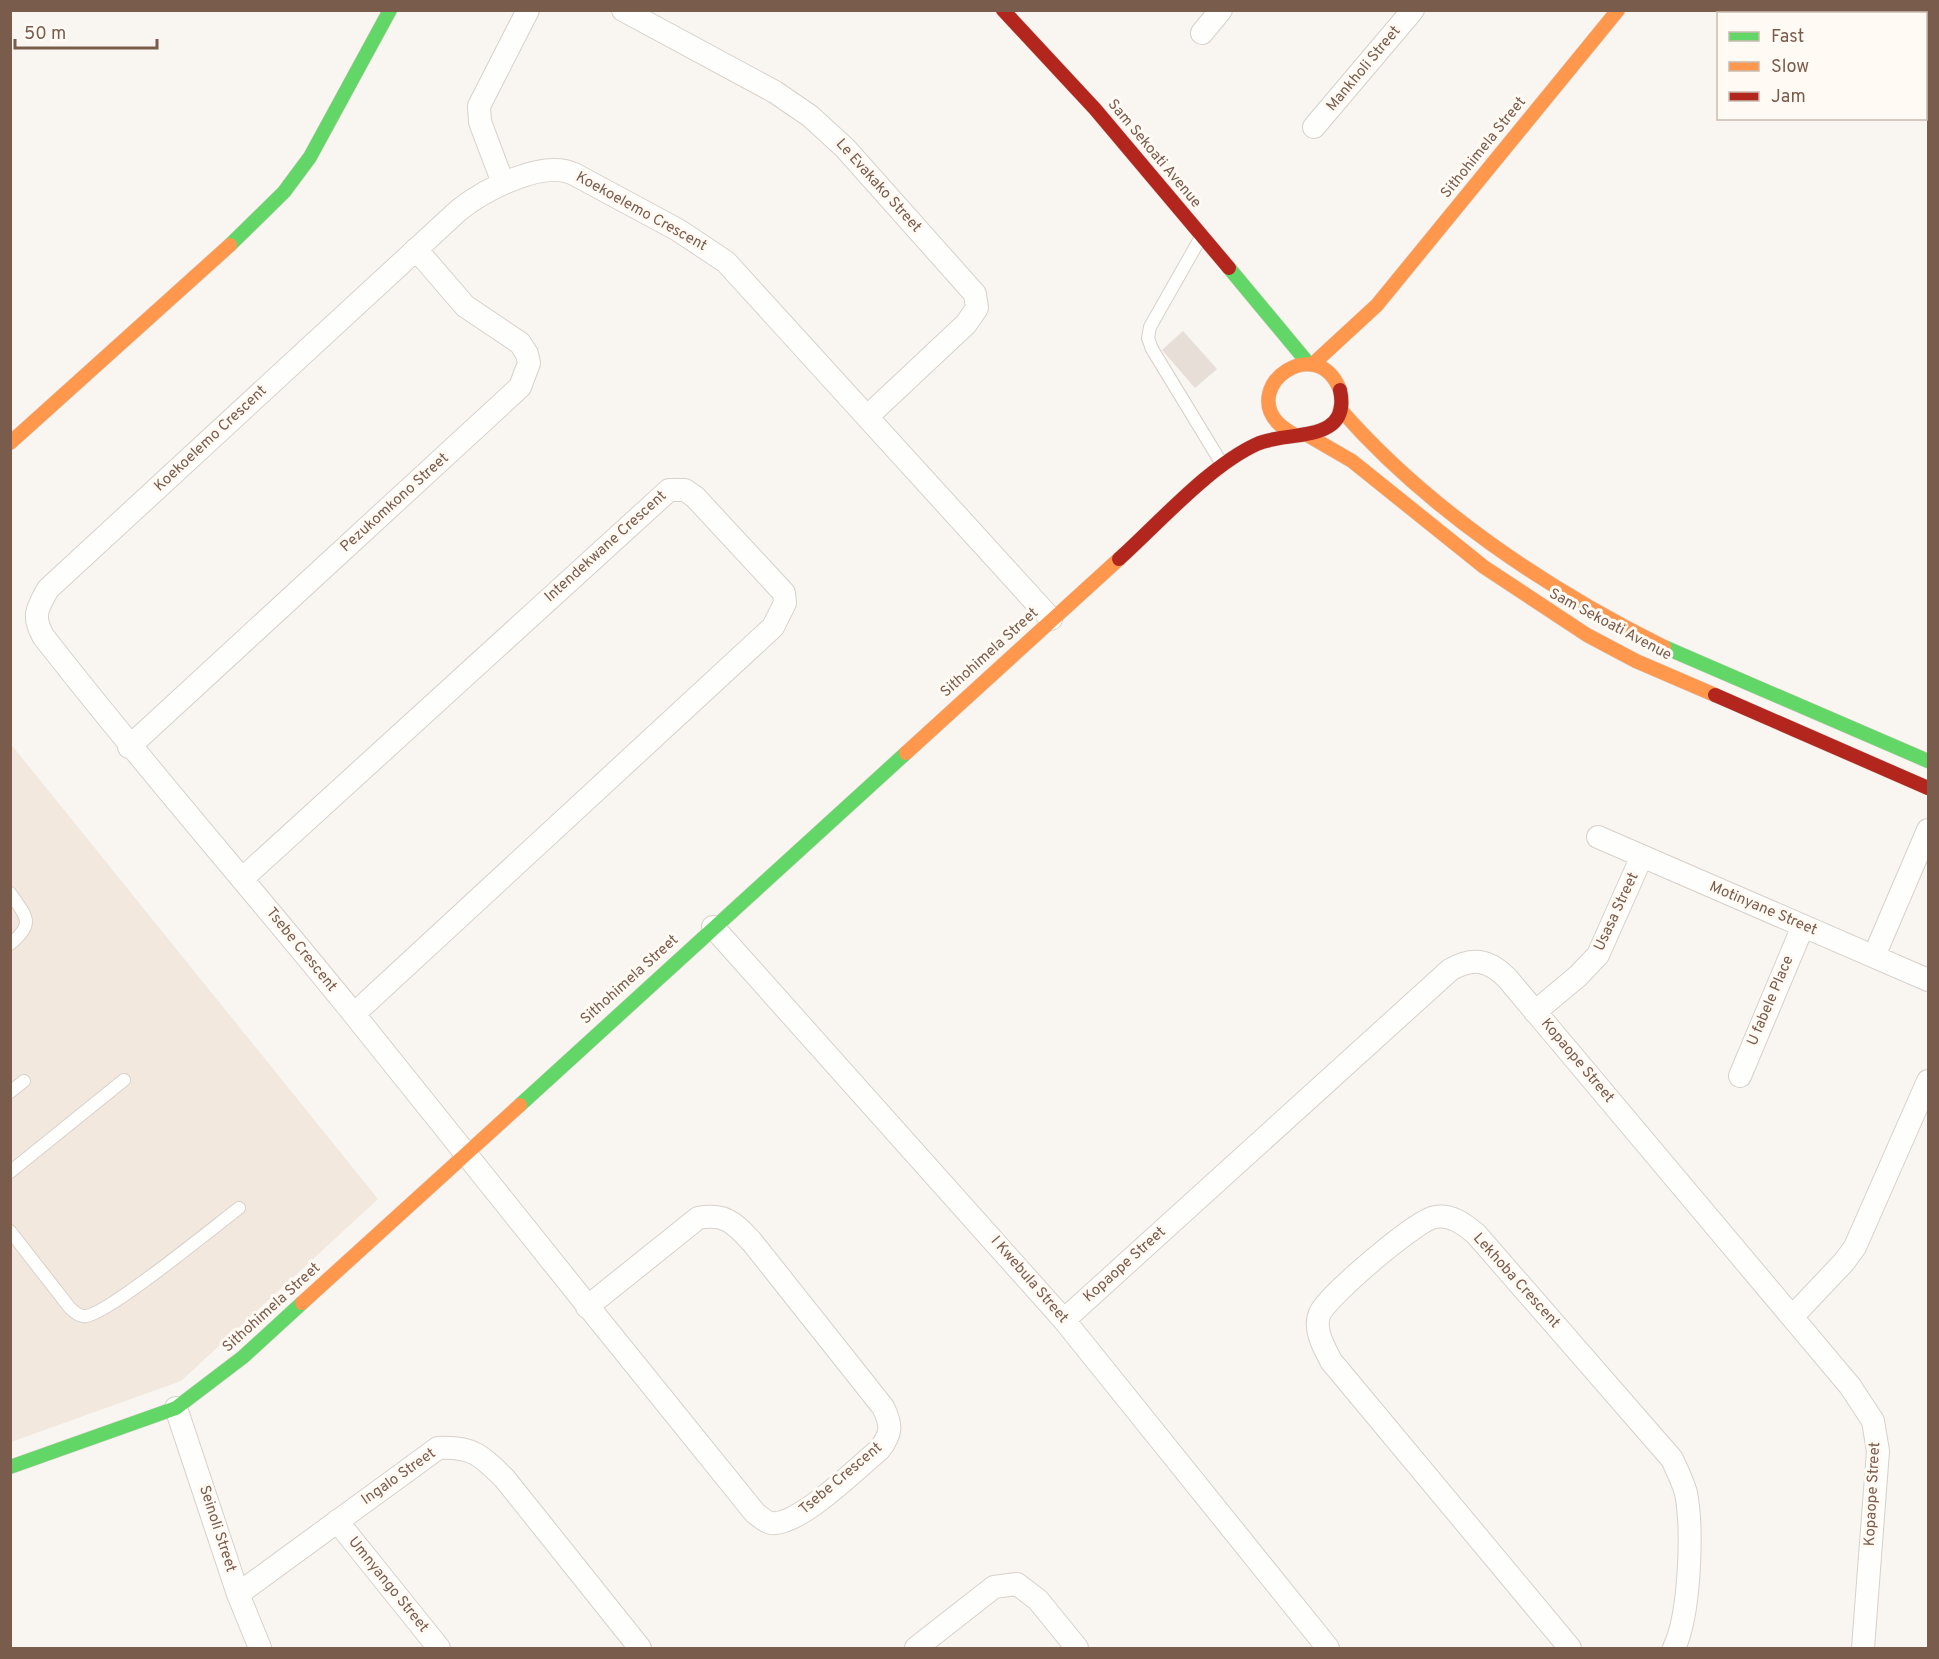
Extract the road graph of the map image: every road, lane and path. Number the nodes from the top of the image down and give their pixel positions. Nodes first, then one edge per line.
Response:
1 (390, 10) edge
2 (528, 10) edge
3 (623, 10) edge
4 (1003, 10) edge
5 (1221, 10) edge
6 (1413, 10) edge
7 (1618, 10) edge
8 (1202, 33) dead end
9 (1314, 127) dead end
10 (503, 183) junction
11 (1202, 236) junction
12 (416, 249) junction
13 (1377, 305) junction
14 (1274, 324) junction
15 (1356, 344) dead end
16 (1275, 345) dead end
17 (1311, 364) junction
18 (1344, 369) dead end
19 (1339, 388) junction
20 (1268, 400) junction
21 (1340, 409) junction
22 (868, 416) junction
23 (1257, 416) dead end
24 (1246, 432) dead end
25 (1293, 434) junction
26 (1309, 436) junction
27 (10, 442) edge
28 (1234, 454) junction
29 (1222, 465) junction
30 (48, 589) joint
31 (1051, 619) junction
32 (129, 747) junction
33 (1929, 760) edge
34 (1929, 788) edge
35 (1929, 830) edge
36 (1598, 837) dead end
37 (1642, 856) junction
38 (242, 879) junction
39 (10, 893) edge
40 (1803, 926) junction
41 (713, 927) junction
42 (10, 944) edge
43 (1874, 956) junction
44 (1929, 980) edge
45 (1534, 1012) junction
46 (354, 1014) junction
47 (1740, 1076) dead end
48 (124, 1080) dead end
49 (24, 1081) dead end
50 (1929, 1081) edge
51 (10, 1092) edge
52 (464, 1155) junction
53 (10, 1173) edge
54 (239, 1208) dead end
55 (10, 1231) edge
56 (587, 1307) junction
57 (1792, 1317) junction
58 (1064, 1320) junction
59 (177, 1408) junction
60 (10, 1467) edge
61 (337, 1521) junction
62 (238, 1594) junction
63 (260, 1648) edge
64 (439, 1648) edge
65 (640, 1648) edge
66 (916, 1648) edge
67 (1077, 1648) edge
68 (1328, 1648) edge
69 (1570, 1648) edge
70 (1674, 1648) edge
71 (1863, 1648) edge

1 - 27 street
2 - 10 street
3 - 22 street, Le Evakako Street
4 - 11 street, Sam Sekoati Avenue
5 - 8 street
6 - 9 street, Mankholi Street
7 - 13 street, Sithohimela Street
10 - 12 street, Koekoelemo Crescent
10 - 22 street, Koekoelemo Crescent
11 - 14 street, Sam Sekoati Avenue
11 - 29 lane
12 - 30 street, Koekoelemo Crescent
12 - 32 street, Pezukomkono Street
13 - 15 street, Sithohimela Street
13 - 17 street, Sithohimela Street
14 - 16 street
14 - 17 street, Sam Sekoati Avenue
17 - 19 street
17 - 20 street
18 - 19 street
19 - 21 street
20 - 23 street
20 - 25 street
21 - 26 street
21 - 33 street, Sam Sekoati Avenue
22 - 31 street, Koekoelemo Crescent
24 - 28 street, Sithohimela Street
25 - 26 street
25 - 28 street, Sithohimela Street
26 - 34 street, Sam Sekoati Avenue
28 - 29 street, Sithohimela Street
29 - 31 street, Sithohimela Street
30 - 32 street, Tsebe Crescent
31 - 41 street, Sithohimela Street
32 - 38 street, Tsebe Crescent
35 - 43 street
36 - 37 street, Motinyane Street
37 - 40 street, Motinyane Street
37 - 45 street, Usasa Street
38 - 46 street, Tsebe Crescent
38 - 46 street, Intendekwane Crescent
39 - 42 lane
40 - 43 street, Motinyane Street
40 - 47 street, U fabele Place
41 - 52 street, Sithohimela Street
41 - 58 street, I Kwebula Street
43 - 44 street, Motinyane Street
45 - 57 street, Kopaope Street
45 - 58 street, Kopaope Street
46 - 52 street, Tsebe Crescent
48 - 53 lane
49 - 51 lane
50 - 57 street
52 - 56 street, Tsebe Crescent
52 - 59 street, Sithohimela Street
54 - 55 lane
56 - 56 street, Tsebe Crescent
57 - 71 street, Kopaope Street
58 - 68 street, I Kwebula Street
59 - 60 street, Sithohimela Street
59 - 62 street, Seinoli Street
61 - 62 street, Ingalo Street
61 - 64 street, Umnyango Street
61 - 65 street, Ingalo Street
62 - 63 street, Seinoli Street
66 - 67 street
69 - 70 street, Lekhoba Crescent

